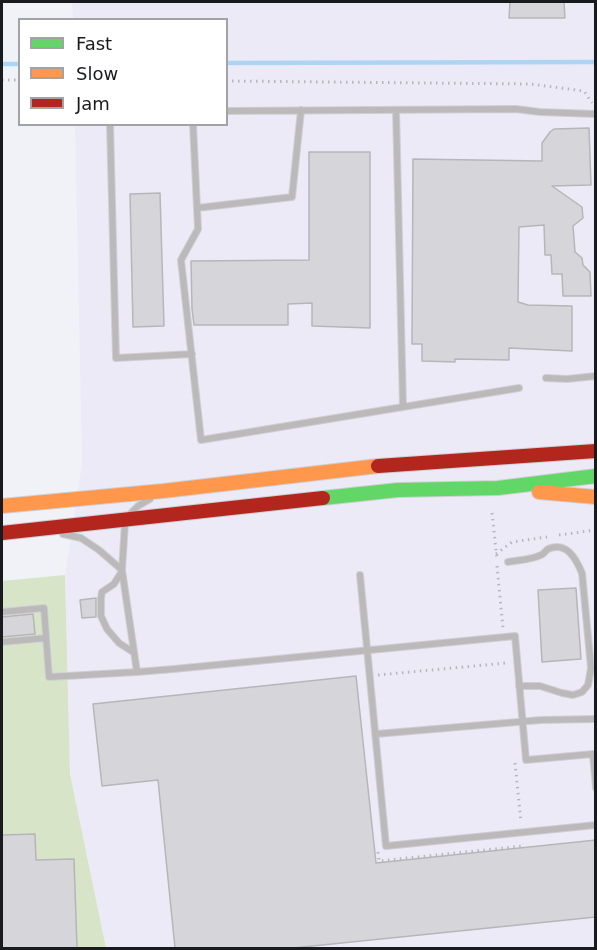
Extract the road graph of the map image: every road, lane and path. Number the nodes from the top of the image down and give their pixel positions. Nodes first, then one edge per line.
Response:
1 (2, 80) edge
2 (18, 80) edge
3 (228, 81) edge
4 (300, 110) junction
5 (396, 110) junction
6 (228, 111) edge
7 (596, 112) edge
8 (110, 126) edge
9 (193, 126) edge
10 (197, 208) junction
11 (192, 354) junction
12 (596, 376) edge
13 (546, 378) dead end
14 (519, 388) dead end
15 (403, 407) junction
16 (596, 451) edge
17 (596, 476) edge
18 (498, 488) junction
19 (163, 491) junction
20 (596, 497) edge
21 (87, 498) junction
22 (103, 504) dead end
23 (2, 506) edge
24 (492, 513) dead end
25 (121, 516) junction
26 (33, 530) junction
27 (2, 533) edge
28 (508, 562) dead end
29 (497, 563) dead end
30 (123, 570) junction
31 (360, 575) dead end
32 (2, 612) edge
33 (46, 639) junction
34 (2, 642) edge
35 (368, 650) junction
36 (134, 652) junction
37 (506, 663) dead end
38 (137, 672) junction
39 (370, 676) junction
40 (519, 687) junction
41 (596, 719) edge
42 (523, 722) junction
43 (376, 734) junction
44 (596, 788) edge
45 (596, 825) edge
46 (522, 846) dead end
47 (378, 850) dead end

1 - 2 path
3 - 7 path
4 - 5 lane
4 - 6 lane
4 - 10 lane
5 - 7 lane
5 - 15 lane
8 - 11 lane
9 - 10 lane
10 - 11 lane
11 - 15 lane
12 - 13 lane
14 - 15 lane
16 - 19 main road
17 - 18 main road
18 - 20 main road
18 - 25 main road
19 - 21 main road
19 - 25 lane
21 - 22 lane
21 - 23 main road
24 - 29 path
25 - 26 main road
25 - 30 lane
26 - 27 main road
26 - 30 lane
28 - 40 lane
30 - 36 lane
30 - 36 lane
31 - 35 lane
32 - 33 lane
33 - 34 lane
33 - 38 lane
35 - 38 lane
35 - 39 lane
35 - 40 lane
36 - 38 lane
37 - 39 path
39 - 43 lane
40 - 42 lane
41 - 42 lane
42 - 43 lane
42 - 44 lane
43 - 45 lane
46 - 47 path

